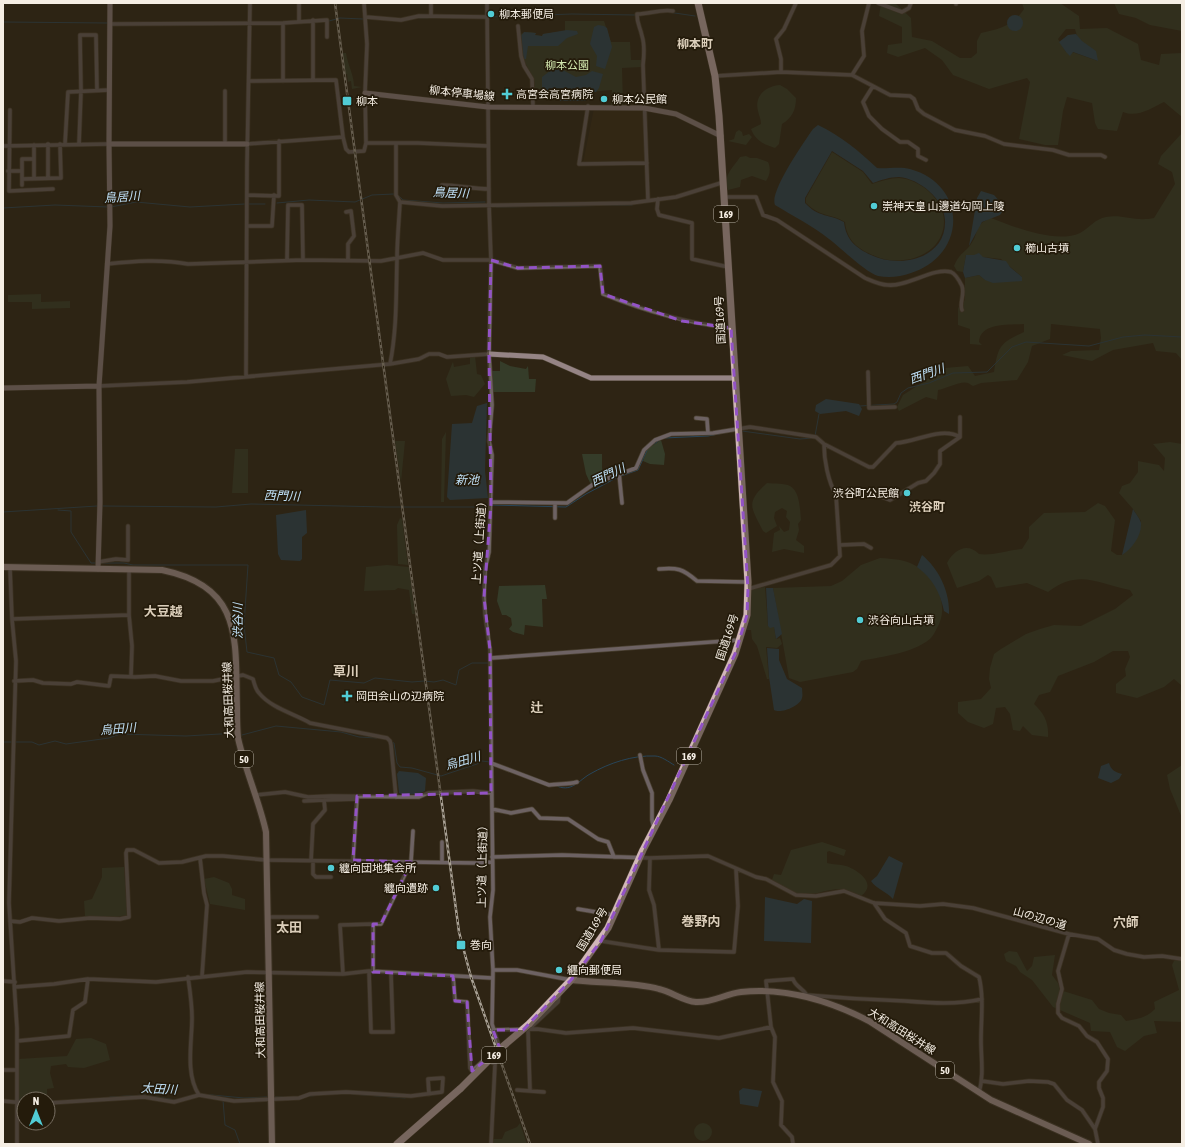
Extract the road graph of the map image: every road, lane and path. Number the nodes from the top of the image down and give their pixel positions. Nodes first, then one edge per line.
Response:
1 (110, 3) edge
2 (250, 3) edge
3 (299, 3) edge
4 (364, 3) edge
5 (431, 3) edge
6 (487, 3) edge
7 (698, 3) edge
8 (796, 3) edge
9 (869, 3) edge
10 (878, 3) edge
11 (911, 3) edge
12 (673, 11) dead end
13 (431, 16) junction
14 (366, 17) junction
15 (487, 17) junction
16 (313, 20) junction
17 (299, 21) junction
18 (250, 23) junction
19 (282, 23) junction
20 (110, 24) junction
21 (518, 26) dead end
22 (327, 36) dead end
23 (781, 72) junction
24 (852, 75) junction
25 (714, 76) junction
26 (313, 80) junction
27 (249, 81) junction
28 (283, 81) junction
29 (873, 86) junction
30 (97, 90) junction
31 (109, 90) junction
32 (81, 91) junction
33 (225, 91) dead end
34 (365, 93) junction
35 (534, 106) junction
36 (588, 106) junction
37 (488, 107) junction
38 (644, 108) junction
39 (10, 110) dead end
40 (720, 136) junction
41 (343, 137) junction
42 (279, 141) junction
43 (225, 143) junction
44 (366, 143) junction
45 (48, 144) junction
46 (60, 144) junction
47 (65, 144) junction
48 (79, 144) junction
49 (109, 144) junction
50 (247, 144) junction
51 (396, 144) junction
52 (34, 145) junction
53 (3, 146) edge
54 (8, 146) junction
55 (488, 146) junction
56 (1105, 157) dead end
57 (34, 159) junction
58 (926, 160) dead end
59 (647, 163) junction
60 (8, 171) junction
61 (22, 171) junction
62 (34, 178) junction
63 (48, 178) junction
64 (22, 179) junction
65 (724, 182) junction
66 (22, 185) dead end
67 (442, 185) dead end
68 (52, 189) dead end
69 (489, 189) junction
70 (248, 195) junction
71 (274, 195) junction
72 (725, 197) junction
73 (658, 199) junction
74 (648, 200) junction
75 (400, 202) junction
76 (489, 204) junction
77 (346, 212) dead end
78 (248, 226) junction
79 (397, 259) junction
80 (303, 260) junction
81 (348, 260) junction
82 (491, 260) junction
83 (287, 261) junction
84 (247, 263) junction
85 (107, 264) junction
86 (728, 267) junction
87 (962, 310) dead end
88 (731, 328) junction
89 (489, 354) junction
90 (390, 364) junction
91 (868, 372) dead end
92 (246, 377) junction
93 (735, 378) junction
94 (99, 386) junction
95 (3, 388) edge
96 (895, 407) dead end
97 (960, 417) dead end
98 (696, 418) dead end
99 (738, 431) junction
100 (708, 433) junction
101 (960, 437) junction
102 (824, 444) junction
103 (620, 475) junction
104 (836, 495) junction
105 (622, 503) dead end
106 (491, 504) junction
107 (555, 506) junction
108 (555, 518) dead end
109 (128, 526) dead end
110 (840, 545) junction
111 (872, 548) dead end
112 (98, 565) junction
113 (3, 568) edge
114 (10, 568) junction
115 (659, 569) dead end
116 (129, 570) junction
117 (748, 585) junction
118 (129, 615) junction
119 (12, 619) junction
120 (740, 640) junction
121 (491, 658) junction
122 (131, 676) junction
123 (236, 677) junction
124 (14, 681) junction
125 (640, 755) dead end
126 (490, 763) junction
127 (577, 782) dead end
128 (491, 793) junction
129 (256, 795) junction
130 (396, 797) junction
131 (357, 798) junction
132 (324, 800) junction
133 (304, 801) dead end
134 (492, 809) junction
135 (654, 830) junction
136 (414, 831) dead end
137 (442, 842) dead end
138 (614, 856) junction
139 (640, 857) junction
140 (200, 858) junction
141 (650, 858) junction
142 (266, 860) junction
143 (353, 860) junction
144 (492, 860) junction
145 (312, 861) junction
146 (411, 862) junction
147 (442, 862) junction
148 (736, 869) junction
149 (331, 877) dead end
150 (874, 903) junction
151 (578, 909) dead end
152 (614, 915) junction
153 (268, 917) junction
154 (316, 917) dead end
155 (10, 921) junction
156 (373, 924) junction
157 (1069, 934) junction
158 (601, 941) junction
159 (659, 950) junction
160 (1182, 959) edge
161 (493, 970) junction
162 (270, 972) junction
163 (371, 972) junction
164 (391, 973) junction
165 (343, 974) junction
166 (202, 976) junction
167 (453, 976) junction
168 (188, 977) junction
169 (492, 978) junction
170 (88, 979) junction
171 (571, 980) junction
172 (3, 981) edge
173 (15, 982) junction
174 (15, 987) junction
175 (766, 991) junction
176 (804, 995) junction
177 (982, 999) junction
178 (529, 1027) junction
179 (771, 1027) junction
180 (493, 1030) junction
181 (17, 1041) junction
182 (501, 1052) dead end
183 (3, 1070) edge
184 (16, 1070) junction
185 (982, 1081) junction
186 (517, 1090) dead end
187 (16, 1091) edge
188 (530, 1091) junction
189 (544, 1092) dead end
190 (979, 1093) junction
191 (429, 1094) junction
192 (200, 1095) junction
193 (272, 1099) junction
194 (3, 1101) edge
195 (56, 1102) edge
196 (16, 1103) edge
197 (1095, 1129) junction
198 (17, 1131) edge
199 (17, 1144) edge
200 (272, 1144) edge
201 (397, 1144) edge
202 (491, 1144) edge
203 (793, 1144) edge
204 (1089, 1144) edge
205 (1098, 1144) edge

1 - 20 street
2 - 18 street
3 - 17 street
4 - 14 street
5 - 13 street
6 - 15 street, 上ツ道（上街道）
7 - 25 highway, 国道169号 / 169
8 - 23 street
9 - 24 street
10 - 11 street
12 - 38 street
13 - 14 street
13 - 15 street
14 - 34 street
15 - 37 street, 上ツ道（上街道）
16 - 17 street
16 - 22 street
16 - 26 street
17 - 19 street
18 - 19 street
18 - 20 street
18 - 27 street
19 - 28 street
20 - 31 street
21 - 35 street
23 - 24 street
23 - 25 street
24 - 29 street
25 - 40 highway, 国道169号 / 169
26 - 28 street
26 - 41 street
27 - 28 street
27 - 50 street
29 - 56 street
29 - 58 street
30 - 31 street
30 - 32 street
30 - 32 street
31 - 49 street
32 - 47 street
32 - 48 street
33 - 43 street
34 - 37 street, 柳本停車場線
34 - 44 street
35 - 36 street, 柳本停車場線
35 - 37 street, 柳本停車場線
36 - 38 street, 柳本停車場線
36 - 59 street
37 - 55 street, 上ツ道（上街道）
38 - 40 street, 柳本停車場線
38 - 59 street
39 - 54 street
40 - 65 highway, 国道169号 / 169
41 - 42 street
41 - 44 street
42 - 50 street
42 - 71 street
43 - 49 street
43 - 50 street
44 - 51 street
45 - 46 street
45 - 52 street
45 - 63 street
46 - 47 street
46 - 63 street
47 - 48 street
48 - 49 street
49 - 85 street
50 - 70 street
51 - 55 street
51 - 75 street
52 - 54 street
52 - 57 street
53 - 54 street
54 - 60 street
55 - 69 street, 上ツ道（上街道）
57 - 61 street
57 - 62 street
59 - 74 street
60 - 61 street
60 - 68 street
61 - 64 street
62 - 63 street
62 - 64 street
64 - 66 street
65 - 72 highway, 国道169号 / 169
65 - 73 street
67 - 69 street
69 - 76 street, 上ツ道（上街道）
70 - 71 street
70 - 78 street
71 - 78 street
72 - 86 highway, 国道169号 / 169
72 - 87 street
73 - 74 street
73 - 86 street
74 - 76 street
75 - 76 street
75 - 79 street
76 - 82 street, 上ツ道（上街道）
77 - 81 street
78 - 84 street
79 - 81 street
79 - 82 street
79 - 90 street
80 - 81 street
80 - 83 street
80 - 83 street
82 - 88 street
82 - 89 street, 上ツ道（上街道）
83 - 84 street
84 - 85 street
84 - 92 street
85 - 94 street
86 - 88 highway, 国道169号 / 169
88 - 93 highway, 国道169号 / 169
89 - 90 street
89 - 93 street
89 - 106 street, 上ツ道（上街道）
90 - 92 street
91 - 96 street
92 - 94 street
93 - 99 highway, 国道169号 / 169
94 - 95 street
94 - 112 street
97 - 101 street
98 - 100 street
99 - 100 street
99 - 102 street
99 - 117 highway, 国道169号 / 169
100 - 103 street
101 - 102 street
101 - 104 street
102 - 104 street
103 - 105 street
103 - 107 street
104 - 110 street
106 - 107 street
106 - 121 street, 上ツ道（上街道）
107 - 108 street
109 - 112 street
110 - 111 street
110 - 117 street
112 - 114 main road, 大和高田桜井線 / 50
112 - 116 main road, 大和高田桜井線 / 50
113 - 114 main road, 大和高田桜井線 / 50
114 - 119 street
115 - 117 street
116 - 118 street
116 - 123 main road, 大和高田桜井線 / 50
117 - 120 highway, 国道169号 / 169
118 - 119 street
118 - 122 street
119 - 124 street
120 - 121 street
120 - 135 highway, 国道169号 / 169
121 - 126 street, 上ツ道（上街道）
122 - 123 street
122 - 124 street
123 - 129 main road, 大和高田桜井線 / 50
123 - 130 street
124 - 155 street
125 - 135 street
126 - 127 street
126 - 128 street, 上ツ道（上街道）
128 - 130 street
128 - 134 street, 上ツ道（上街道）
129 - 131 street
129 - 142 main road, 大和高田桜井線 / 50
130 - 131 street
131 - 132 street
131 - 143 street
132 - 133 street
132 - 145 street
134 - 138 street
134 - 144 street, 上ツ道（上街道）
135 - 139 highway, 国道169号 / 169
136 - 146 street
137 - 147 street
138 - 139 street
138 - 144 street
139 - 141 street
139 - 152 highway, 国道169号 / 169
140 - 142 street
140 - 155 street
140 - 166 street
141 - 148 street
141 - 159 street
142 - 145 street
142 - 153 main road, 大和高田桜井線 / 50
143 - 145 street
143 - 146 street
144 - 147 street
144 - 161 street, 上ツ道（上街道）
145 - 149 street
146 - 147 street
146 - 156 street
148 - 150 street
148 - 159 street
150 - 157 street, 山の辺の道
150 - 177 street
151 - 152 street
152 - 158 highway, 国道169号 / 169
153 - 154 street
153 - 162 main road, 大和高田桜井線 / 50
155 - 173 street
156 - 163 street
156 - 165 street
157 - 160 street
157 - 197 street, 山の辺の道
158 - 159 street
158 - 171 highway, 国道169号 / 169
161 - 169 street, 上ツ道（上街道）
161 - 171 street
162 - 165 street
162 - 166 street
162 - 193 main road, 大和高田桜井線 / 50
163 - 164 street
163 - 164 street
163 - 165 street
164 - 167 street
166 - 168 street
167 - 169 street
167 - 202 street
168 - 170 street
168 - 192 street
169 - 180 street, 上ツ道（上街道）
170 - 174 street
170 - 181 street
171 - 175 main road, 大和高田桜井線 / 50
171 - 178 highway, 国道169号 / 169
172 - 173 street
173 - 174 street
174 - 181 street
175 - 176 main road, 大和高田桜井線 / 50
175 - 176 street
175 - 179 street
176 - 177 street
176 - 190 main road, 大和高田桜井線 / 50
177 - 185 street
178 - 179 street
178 - 180 street
178 - 188 street
178 - 201 highway, 国道169号 / 169, bridge
179 - 203 street
180 - 182 street, 上ツ道（上街道）
181 - 184 street
183 - 184 street
184 - 187 street
185 - 190 street
185 - 197 street
186 - 188 street
188 - 189 street
190 - 204 main road, 大和高田桜井線 / 50
191 - 191 street
191 - 193 street
192 - 193 street
192 - 195 street
193 - 200 main road, 大和高田桜井線 / 50
194 - 196 street
197 - 205 street
198 - 199 street

